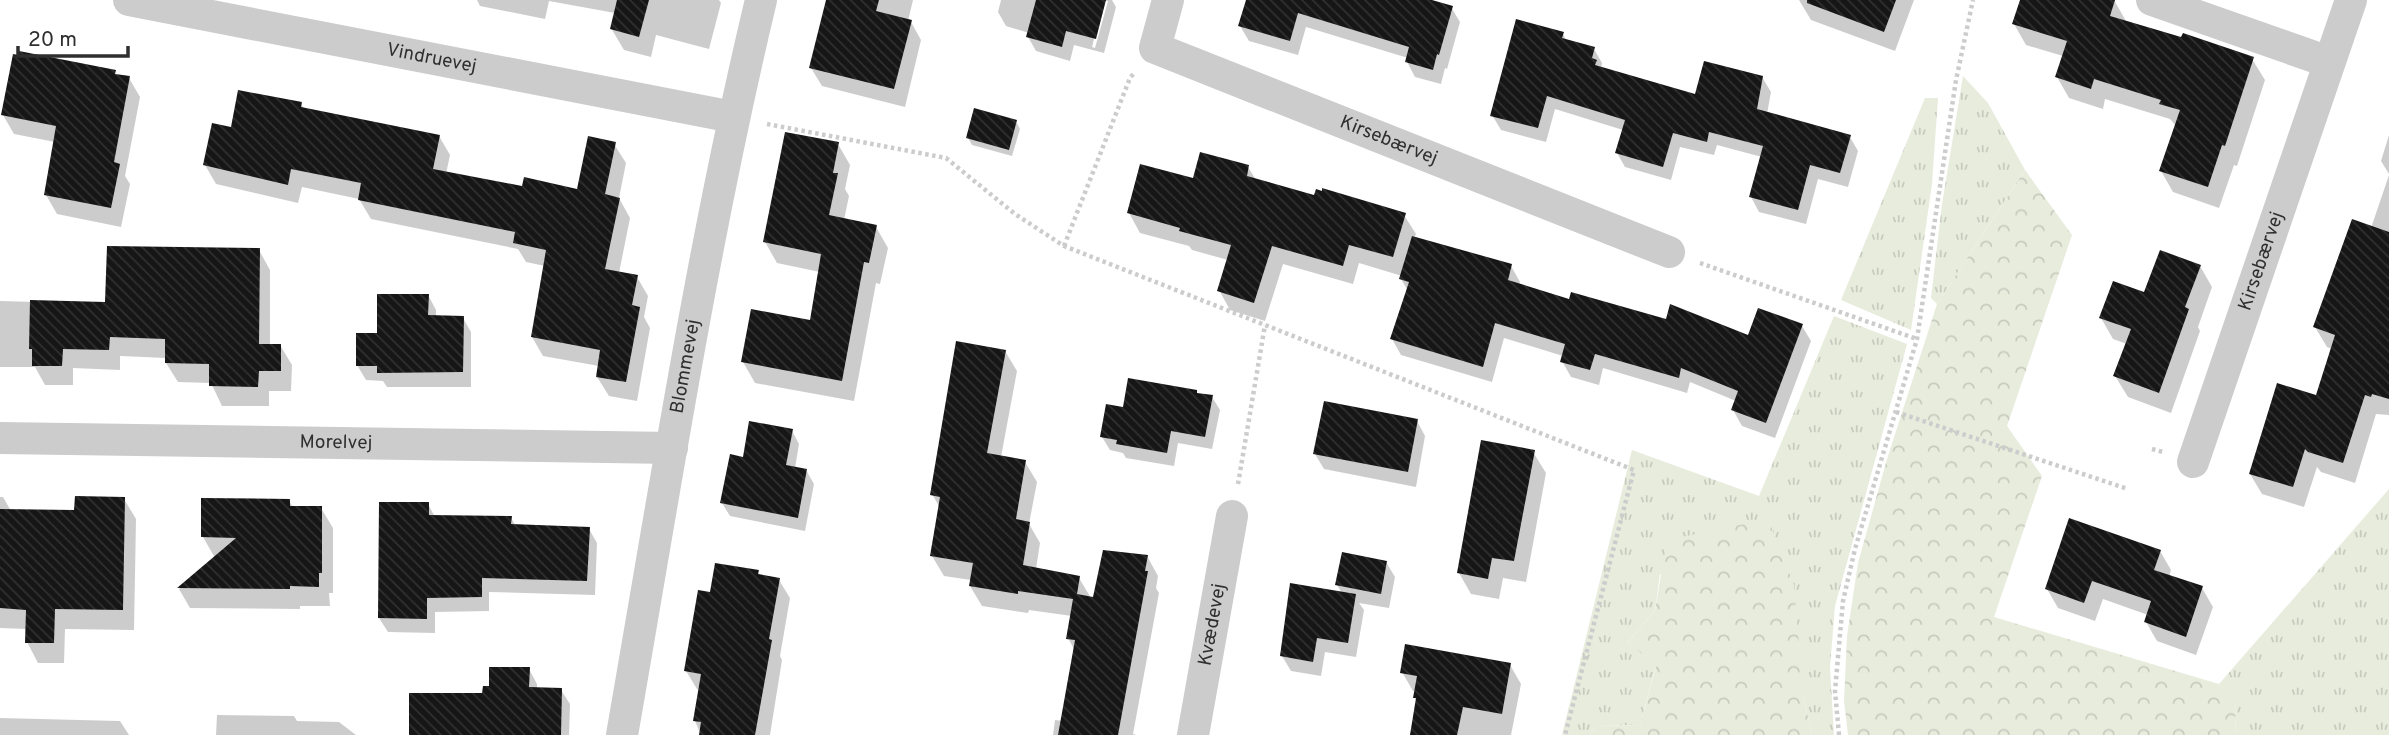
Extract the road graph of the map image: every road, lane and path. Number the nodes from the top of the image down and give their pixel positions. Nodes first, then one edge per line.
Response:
1 (129, 0) edge
2 (761, 0) edge
3 (1168, 0) edge
4 (1973, 0) edge
5 (2152, 0) edge
6 (2351, 0) edge
7 (1155, 48) junction
8 (2329, 62) junction
9 (733, 117) junction
10 (1064, 246) junction
11 (1670, 252) joint
12 (1265, 325) junction
13 (1917, 339) junction
14 (1896, 412) junction
15 (0, 438) edge
16 (672, 448) junction
17 (2193, 462) dead end
18 (2128, 489) dead end
19 (1232, 516) joint
20 (622, 735) edge
21 (1193, 735) edge
22 (1565, 735) edge
23 (1839, 735) edge

1 - 9 street, Vindruevej
2 - 9 street, Blommevej
3 - 7 street
4 - 13 path
5 - 8 street
6 - 8 street, Kirsebærvej
7 - 10 path
7 - 11 street, Kirsebærvej
8 - 17 street, Kirsebærvej
9 - 10 path
9 - 16 street, Blommevej
10 - 12 path
11 - 13 path
12 - 19 path
12 - 22 path
13 - 14 path
14 - 18 path
14 - 23 path
15 - 16 street, Morelvej
16 - 20 street, Blommevej
19 - 21 street, Kvædevej

